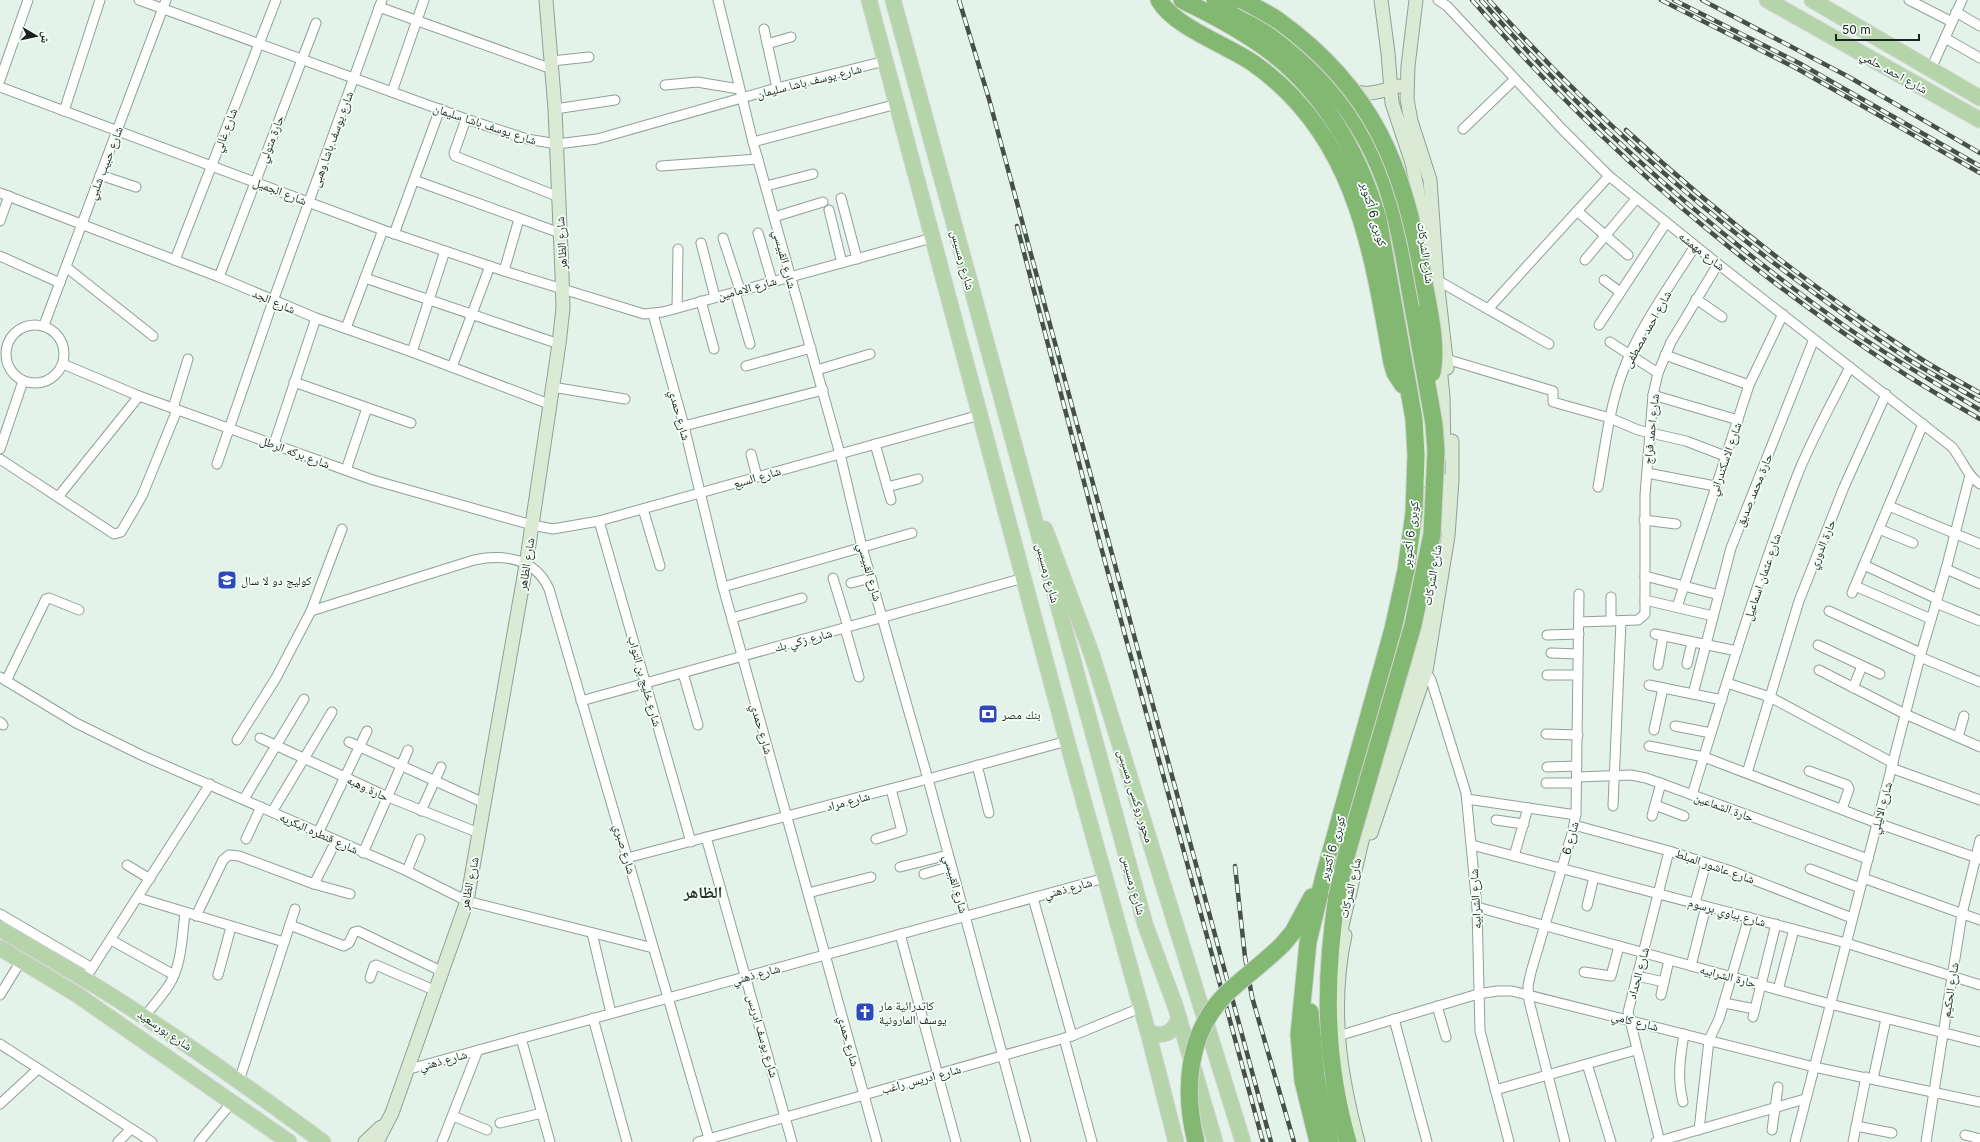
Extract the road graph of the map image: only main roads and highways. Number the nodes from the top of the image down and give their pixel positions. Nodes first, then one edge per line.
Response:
1 (546, 0) edge
2 (869, 0) edge
3 (893, 0) edge
4 (1159, 0) edge
5 (1182, 0) edge
6 (1194, 0) edge
7 (1215, 0) edge
8 (1226, 0) edge
9 (1242, 0) edge
10 (1380, 0) edge
11 (1416, 0) edge
12 (1767, 0) edge
13 (1822, 2) edge
14 (1406, 84) junction
15 (1391, 88) junction
16 (1980, 98) edge
17 (1980, 120) edge
18 (1436, 326) junction
19 (1427, 386) junction
20 (1409, 390) junction
21 (1016, 456) junction
22 (1400, 634) junction
23 (1421, 668) junction
24 (1390, 671) junction
25 (1324, 876) junction
26 (0, 929) edge
27 (0, 948) edge
28 (1179, 1018) junction
29 (1148, 1032) junction
30 (1207, 1112) junction
31 (392, 1113) junction
32 (1170, 1113) junction
33 (289, 1142) edge
34 (323, 1142) edge
35 (365, 1142) edge
36 (378, 1142) edge
37 (1176, 1142) edge
38 (1196, 1142) edge
39 (1215, 1142) edge
40 (1244, 1142) edge
41 (1318, 1142) edge
42 (1330, 1142) edge
43 (1348, 1142) edge
44 (1355, 1142) edge
45 (1358, 1142) edge

1 - 31 main road, شارع الظاهر
2 - 29 main road, شارع رمسيس
3 - 21 main road, شارع رمسيس
4 - 20 highway
5 - 20 highway, كوبرى 6 أكتوبر
6 - 22 highway
7 - 19 highway, كوبرى 6 أكتوبر, bridge
8 - 15 main road
9 - 19 highway, bridge
10 - 15 main road, شارع الشركات
11 - 14 main road, شارع الشركات
12 - 17 main road, شارع احمد حلمي
13 - 16 main road, شارع احمد حلمي
14 - 15 main road
14 - 23 main road, شارع الشركات
15 - 18 main road, شارع الشركات
18 - 23 main road, شارع الشركات
18 - 23 main road
19 - 43 highway, كوبرى 6 أكتوبر, bridge
20 - 25 highway, كوبرى 6 أكتوبر
21 - 28 main road, شارع رمسيس
21 - 40 main road, محور روكسى رمسيس
22 - 23 main road
22 - 24 highway
23 - 24 main road
23 - 44 main road, شارع الشركات
23 - 45 main road, شارع الشركات
24 - 42 highway
25 - 38 highway, bridge
25 - 41 highway, كوبرى 6 أكتوبر
26 - 34 main road, شارع بورسعيد
27 - 33 main road, شارع بورسعيد
28 - 29 main road
28 - 30 main road, شارع رمسيس
29 - 32 main road, شارع رمسيس
30 - 32 main road
30 - 39 main road, شارع رمسيس
31 - 35 main road, شارع الظاهر
31 - 36 main road, شارع الظاهر
32 - 37 main road, شارع رمسيس

